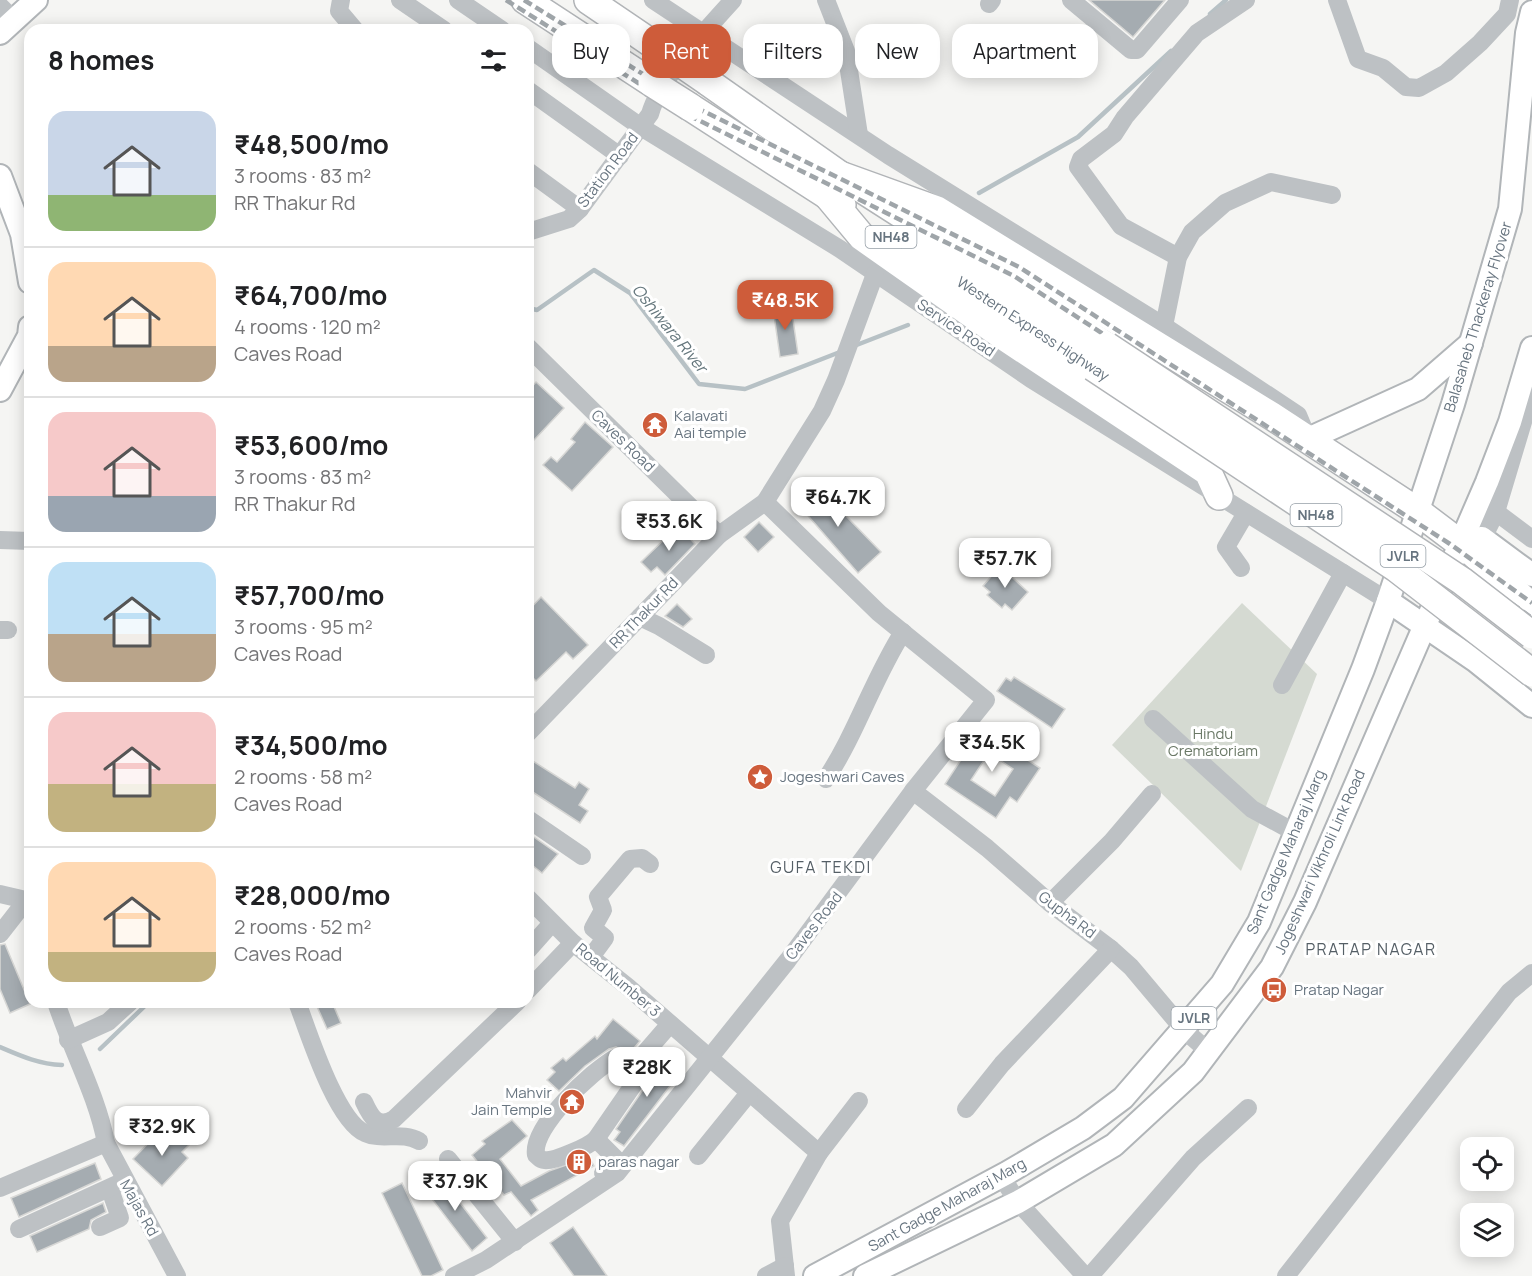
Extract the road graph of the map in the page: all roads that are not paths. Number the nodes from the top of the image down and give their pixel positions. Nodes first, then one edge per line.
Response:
1 (36, 0) edge
2 (341, 0) edge
3 (400, 0) edge
4 (458, 0) edge
5 (525, 0) edge
6 (588, 0) edge
7 (653, 0) edge
8 (733, 0) edge
9 (747, 0) edge
10 (826, 0) edge
11 (1071, 0) edge
12 (1180, 0) edge
13 (1246, 0) edge
14 (1337, 0) edge
15 (1510, 0) edge
16 (1532, 12) edge
17 (4, 22) edge
18 (350, 24) edge
19 (435, 24) edge
20 (493, 24) edge
21 (689, 24) edge
22 (716, 24) edge
23 (720, 24) edge
24 (534, 52) edge
25 (731, 52) edge
26 (681, 78) edge
27 (534, 94) edge
28 (646, 120) junction
29 (859, 135) junction
30 (620, 156) junction
31 (534, 175) edge
32 (0, 176) edge
33 (833, 185) junction
34 (1332, 195) dead end
35 (580, 209) junction
36 (534, 230) edge
37 (24, 246) edge
38 (1178, 257) junction
39 (875, 273) junction
40 (1164, 327) junction
41 (1472, 343) junction
42 (24, 344) edge
43 (1532, 348) edge
44 (534, 353) edge
45 (1100, 357) junction
46 (1238, 386) junction
47 (0, 390) edge
48 (1532, 392) edge
49 (1308, 439) junction
50 (1219, 496) junction
51 (765, 502) junction
52 (1417, 511) junction
53 (1496, 512) junction
54 (1246, 513) junction
55 (719, 535) junction
56 (1532, 539) edge
57 (0, 540) edge
58 (24, 541) edge
59 (1472, 545) junction
60 (1241, 568) dead end
61 (1343, 573) junction
62 (1532, 575) edge
63 (1388, 601) junction
64 (1532, 607) edge
65 (640, 617) junction
66 (1424, 625) junction
67 (903, 632) junction
68 (1532, 635) edge
69 (706, 655) dead end
70 (1532, 673) edge
71 (1282, 685) dead end
72 (1532, 706) edge
73 (1153, 719) dead end
74 (534, 727) edge
75 (826, 779) dead end
76 (913, 791) junction
77 (1152, 794) dead end
78 (534, 823) edge
79 (1296, 833) junction
80 (582, 856) dead end
81 (650, 864) dead end
82 (0, 894) edge
83 (1050, 903) junction
84 (534, 904) edge
85 (24, 905) edge
86 (24, 911) edge
87 (552, 923) junction
88 (0, 934) edge
89 (534, 943) edge
90 (573, 943) junction
91 (1111, 949) junction
92 (591, 957) junction
93 (1532, 973) edge
94 (534, 984) edge
95 (58, 1008) edge
96 (123, 1008) edge
97 (299, 1008) edge
98 (511, 1008) edge
99 (670, 1024) junction
100 (1184, 1030) junction
101 (68, 1040) junction
102 (1208, 1051) junction
103 (710, 1059) junction
104 (631, 1069) junction
105 (749, 1093) junction
106 (859, 1101) dead end
107 (364, 1102) dead end
108 (1248, 1108) dead end
109 (966, 1109) dead end
110 (596, 1139) junction
111 (419, 1141) dead end
112 (106, 1143) junction
113 (819, 1153) junction
114 (698, 1156) dead end
115 (448, 1159) dead end
116 (1002, 1176) junction
117 (0, 1188) edge
118 (121, 1188) junction
119 (1018, 1202) junction
120 (539, 1211) dead end
121 (100, 1227) dead end
122 (24, 1230) dead end
123 (515, 1242) junction
124 (489, 1271) edge
125 (786, 1271) edge
126 (177, 1276) edge
127 (454, 1276) edge
128 (766, 1276) edge
129 (815, 1276) edge
130 (865, 1276) edge
131 (1085, 1276) edge
132 (1090, 1276) edge
133 (1286, 1276) edge

1 - 17 main road
2 - 18 street
3 - 19 street
4 - 20 street
5 - 33 highway, Western Express Highway / NH48, bridge
6 - 33 highway, Western Express Highway / NH48, bridge
7 - 21 street
8 - 22 street, Station Road
9 - 23 street, Station Road
10 - 29 street
11 - 12 street
13 - 38 street
14 - 15 street
16 - 41 main road, Balasaheb Thackeray Flyover
24 - 28 street, Service Road
25 - 29 street
26 - 28 street, Station Road
27 - 30 street
28 - 30 street, Station Road
28 - 39 street, Service Road
29 - 40 street
30 - 35 street, Station Road
31 - 35 street
32 - 37 main road
33 - 45 highway, Western Express Highway / NH48
33 - 46 highway
33 - 50 highway
34 - 38 street
35 - 36 street, Station Road
38 - 40 street
39 - 50 street, Service Road
39 - 51 street, RR Thakur Rd
40 - 46 street
41 - 49 main road
41 - 52 main road, Balasaheb Thackeray Flyover
42 - 47 main road
43 - 59 main road
44 - 55 street, Caves Road
45 - 68 highway, Western Express Highway / NH48, bridge
45 - 70 highway, Western Express Highway / NH48, bridge
46 - 49 highway
48 - 53 street
49 - 52 highway
50 - 54 street, Service Road
51 - 55 street, RR Thakur Rd
51 - 67 street, Caves Road
52 - 59 highway
52 - 63 main road, Sant Gadge Maharaj Marg / JVLR
53 - 56 street
53 - 59 street
54 - 60 street
54 - 61 street, Service Road
55 - 65 street, RR Thakur Rd
57 - 58 street
59 - 62 main road
59 - 64 highway
59 - 66 main road, Jogeshwari Vikhroli Link Road / JVLR
61 - 63 street, Service Road
61 - 71 street
63 - 66 main road
63 - 79 main road, Sant Gadge Maharaj Marg / JVLR
65 - 69 street
65 - 74 street, RR Thakur Rd
66 - 72 main road
66 - 102 main road, Jogeshwari Vikhroli Link Road / JVLR
67 - 75 street
67 - 76 street, Caves Road
73 - 79 street
76 - 83 street, Gupha Rd
76 - 103 street, Caves Road
77 - 83 street
78 - 80 street
79 - 100 main road, Sant Gadge Maharaj Marg / JVLR
81 - 92 street
82 - 85 street
83 - 91 street, Gupha Rd
84 - 87 street, Road Number 3
86 - 88 street
87 - 89 street
87 - 90 street, Road Number 3
90 - 92 street, Road Number 3
90 - 94 street
91 - 100 street, Gupha Rd
91 - 109 street
92 - 99 street, Road Number 3
93 - 133 street
95 - 101 street, Majas Rd
96 - 101 street
97 - 111 street
98 - 107 street
99 - 103 street, Road Number 3
99 - 104 street
100 - 102 street, Gupha Rd
100 - 116 main road, Sant Gadge Maharaj Marg / JVLR
101 - 112 street, Majas Rd
102 - 119 main road, Jogeshwari Vikhroli Link Road / JVLR
103 - 105 street, Road Number 3
103 - 123 street, Caves Road
104 - 110 street
104 - 110 street
105 - 113 street, Road Number 3
105 - 114 street
106 - 113 street
108 - 132 street
110 - 120 street
112 - 117 street
112 - 118 street, Majas Rd
113 - 125 street
115 - 123 street
116 - 119 street
116 - 129 main road, Sant Gadge Maharaj Marg / JVLR
118 - 121 street
118 - 122 street
118 - 126 street, Majas Rd
119 - 130 main road, Jogeshwari Vikhroli Link Road / JVLR
119 - 131 street
123 - 124 street, Caves Road
124 - 127 street, Caves Road
125 - 128 street

